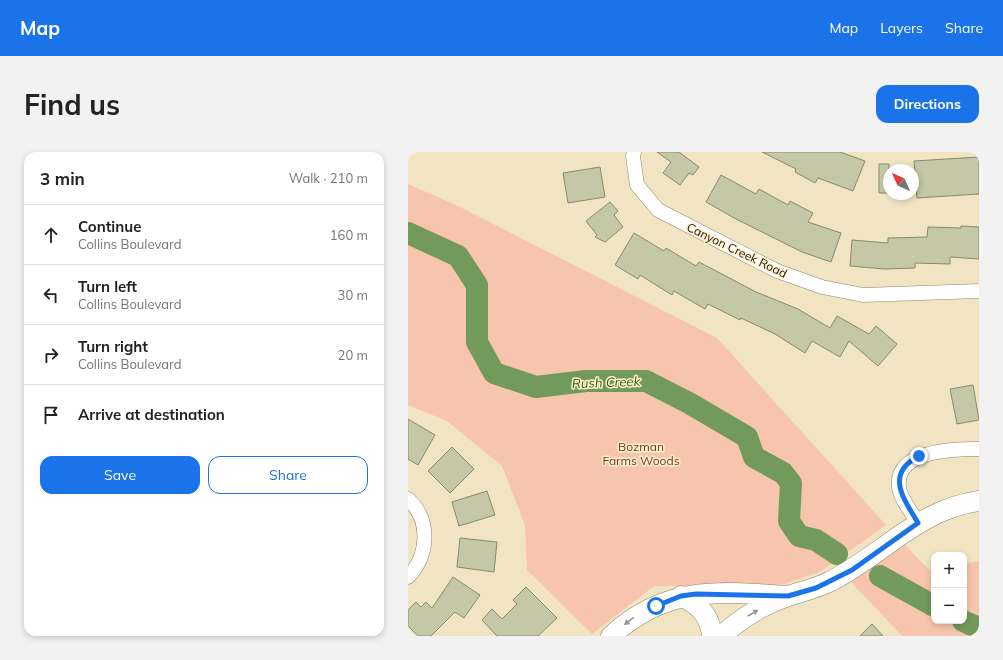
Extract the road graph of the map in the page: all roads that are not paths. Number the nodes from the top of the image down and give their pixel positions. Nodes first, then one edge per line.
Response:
1 (634, 152) edge
2 (979, 291) edge
3 (979, 449) edge
4 (408, 498) edge
5 (979, 501) edge
6 (918, 523) junction
7 (408, 577) edge
8 (681, 596) junction
9 (788, 596) junction
10 (612, 636) edge
11 (712, 636) edge
12 (721, 636) edge

1 - 2 street, Canyon Creek Road
3 - 6 street
4 - 7 street
5 - 6 street
6 - 9 street
8 - 9 street
8 -> 10 street
8 - 11 street
12 -> 9 street

